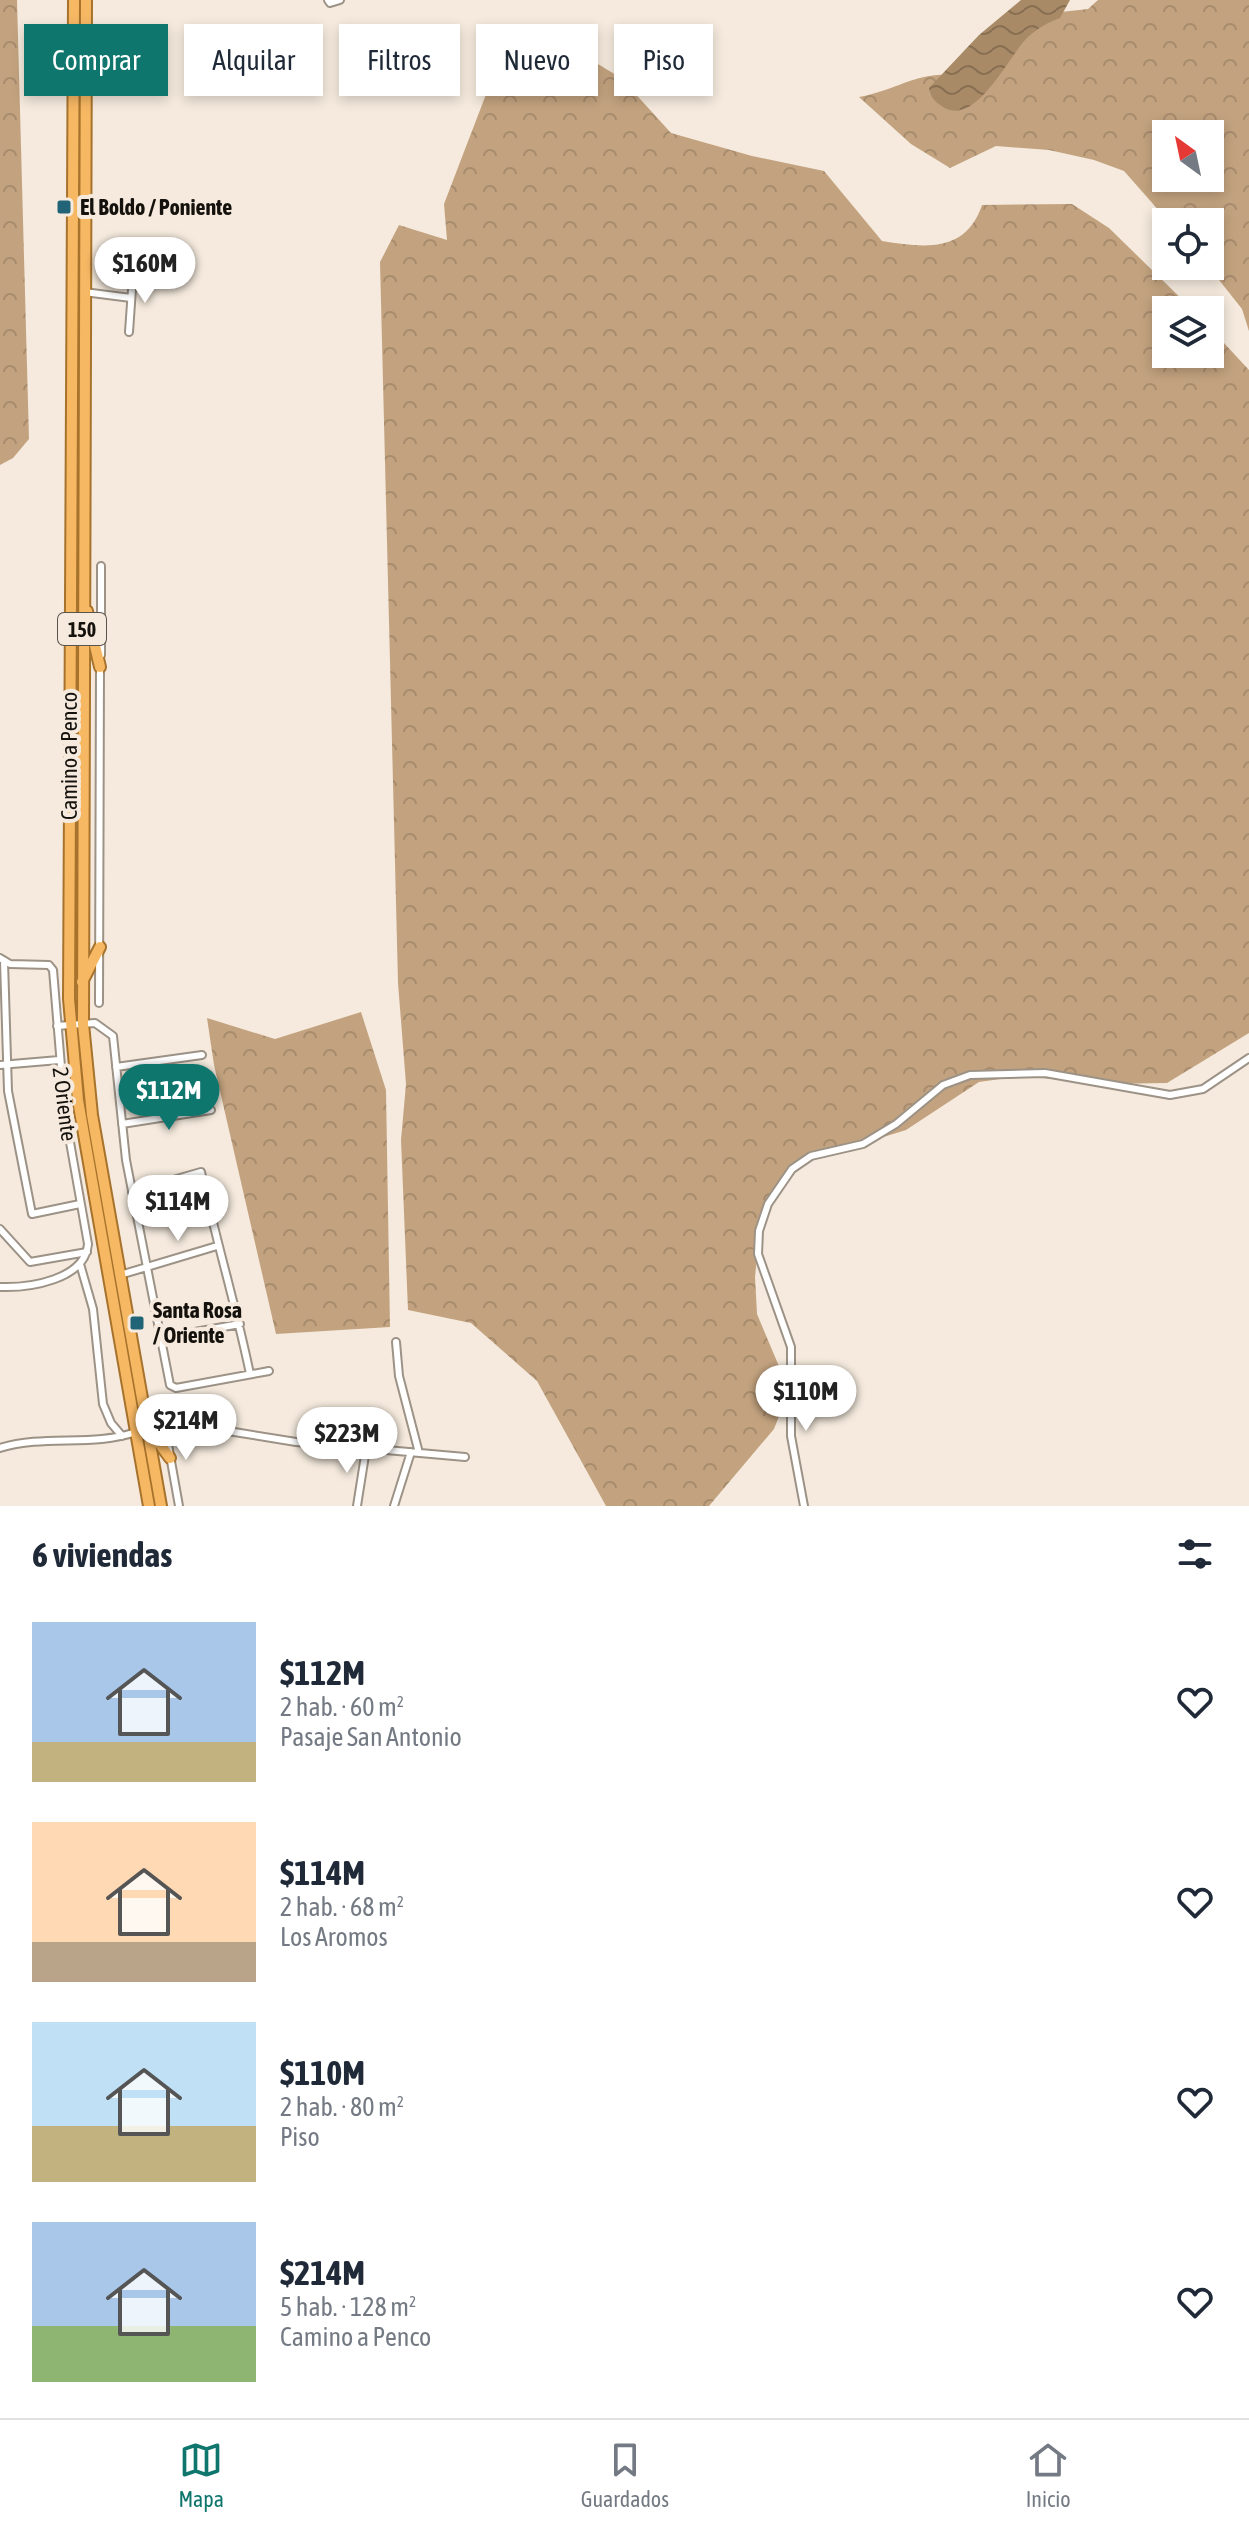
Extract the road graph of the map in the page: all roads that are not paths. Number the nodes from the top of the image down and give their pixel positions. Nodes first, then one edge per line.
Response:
1 (74, 0) edge
2 (86, 0) edge
3 (328, 0) edge
4 (340, 0) edge
5 (133, 275) dead end
6 (84, 292) junction
7 (131, 298) junction
8 (129, 332) dead end
9 (101, 566) dead end
10 (82, 592) junction
11 (100, 667) junction
12 (100, 947) junction
13 (2, 959) edge
14 (81, 984) junction
15 (99, 1003) dead end
16 (83, 1024) junction
17 (70, 1025) junction
18 (57, 1026) junction
19 (202, 1055) dead end
20 (1249, 1058) edge
21 (59, 1060) junction
22 (4, 1065) edge
23 (116, 1067) junction
24 (211, 1110) dead end
25 (122, 1124) junction
26 (132, 1192) junction
27 (80, 1204) junction
28 (0, 1229) edge
29 (217, 1246) junction
30 (87, 1252) junction
31 (80, 1264) junction
32 (148, 1269) junction
33 (120, 1275) junction
34 (108, 1276) junction
35 (0, 1287) edge
36 (240, 1324) junction
37 (161, 1338) junction
38 (396, 1342) dead end
39 (269, 1371) dead end
40 (250, 1374) junction
41 (164, 1422) dead end
42 (148, 1428) junction
43 (136, 1432) junction
44 (122, 1436) junction
45 (168, 1442) junction
46 (0, 1448) edge
47 (366, 1449) junction
48 (415, 1453) junction
49 (465, 1457) dead end
50 (170, 1458) junction
51 (149, 1506) edge
52 (161, 1506) edge
53 (179, 1506) edge
54 (357, 1506) edge
55 (394, 1506) edge
56 (804, 1506) edge

1 - 17 highway, Camino a Penco / 150
2 - 6 highway, Camino a Penco / 150
3 - 4 street
5 - 7 street
6 - 7 street
6 - 10 highway, Camino a Penco / 150
7 - 8 street
9 - 11 street
10 - 11 highway
10 - 14 highway, Camino a Penco / 150
11 - 12 street
12 - 14 highway
12 - 15 street
13 - 18 street, 2 Oriente
13 - 22 street
14 - 16 highway, Camino a Penco / 150
16 - 17 street
16 - 23 street
16 - 33 highway, Camino a Penco / 150
17 - 18 street
17 - 34 highway, Camino a Penco / 150
18 - 21 street, 2 Oriente
19 - 23 street
20 - 56 street
21 - 22 street
21 - 27 street, 2 Oriente
22 - 27 street
23 - 25 street
24 - 25 street
25 - 26 street
26 - 29 street
26 - 32 street
27 - 30 street, 2 Oriente
28 - 30 street
29 - 32 street
29 - 36 street
30 - 31 street
31 - 35 street
31 - 44 street
32 - 33 street
32 - 37 street
33 - 34 street
33 - 42 highway, Camino a Penco / 150
34 - 43 highway, Camino a Penco / 150
36 - 37 street
36 - 40 street
37 - 40 street
38 - 48 street
39 - 40 street
41 - 45 street
42 - 50 highway
42 - 52 highway, Camino a Penco / 150
43 - 44 street
43 - 51 highway, Camino a Penco / 150
44 - 46 street
45 - 47 street
45 - 50 street
47 - 48 street
47 - 54 street
48 - 49 street
48 - 55 street
50 - 53 street

